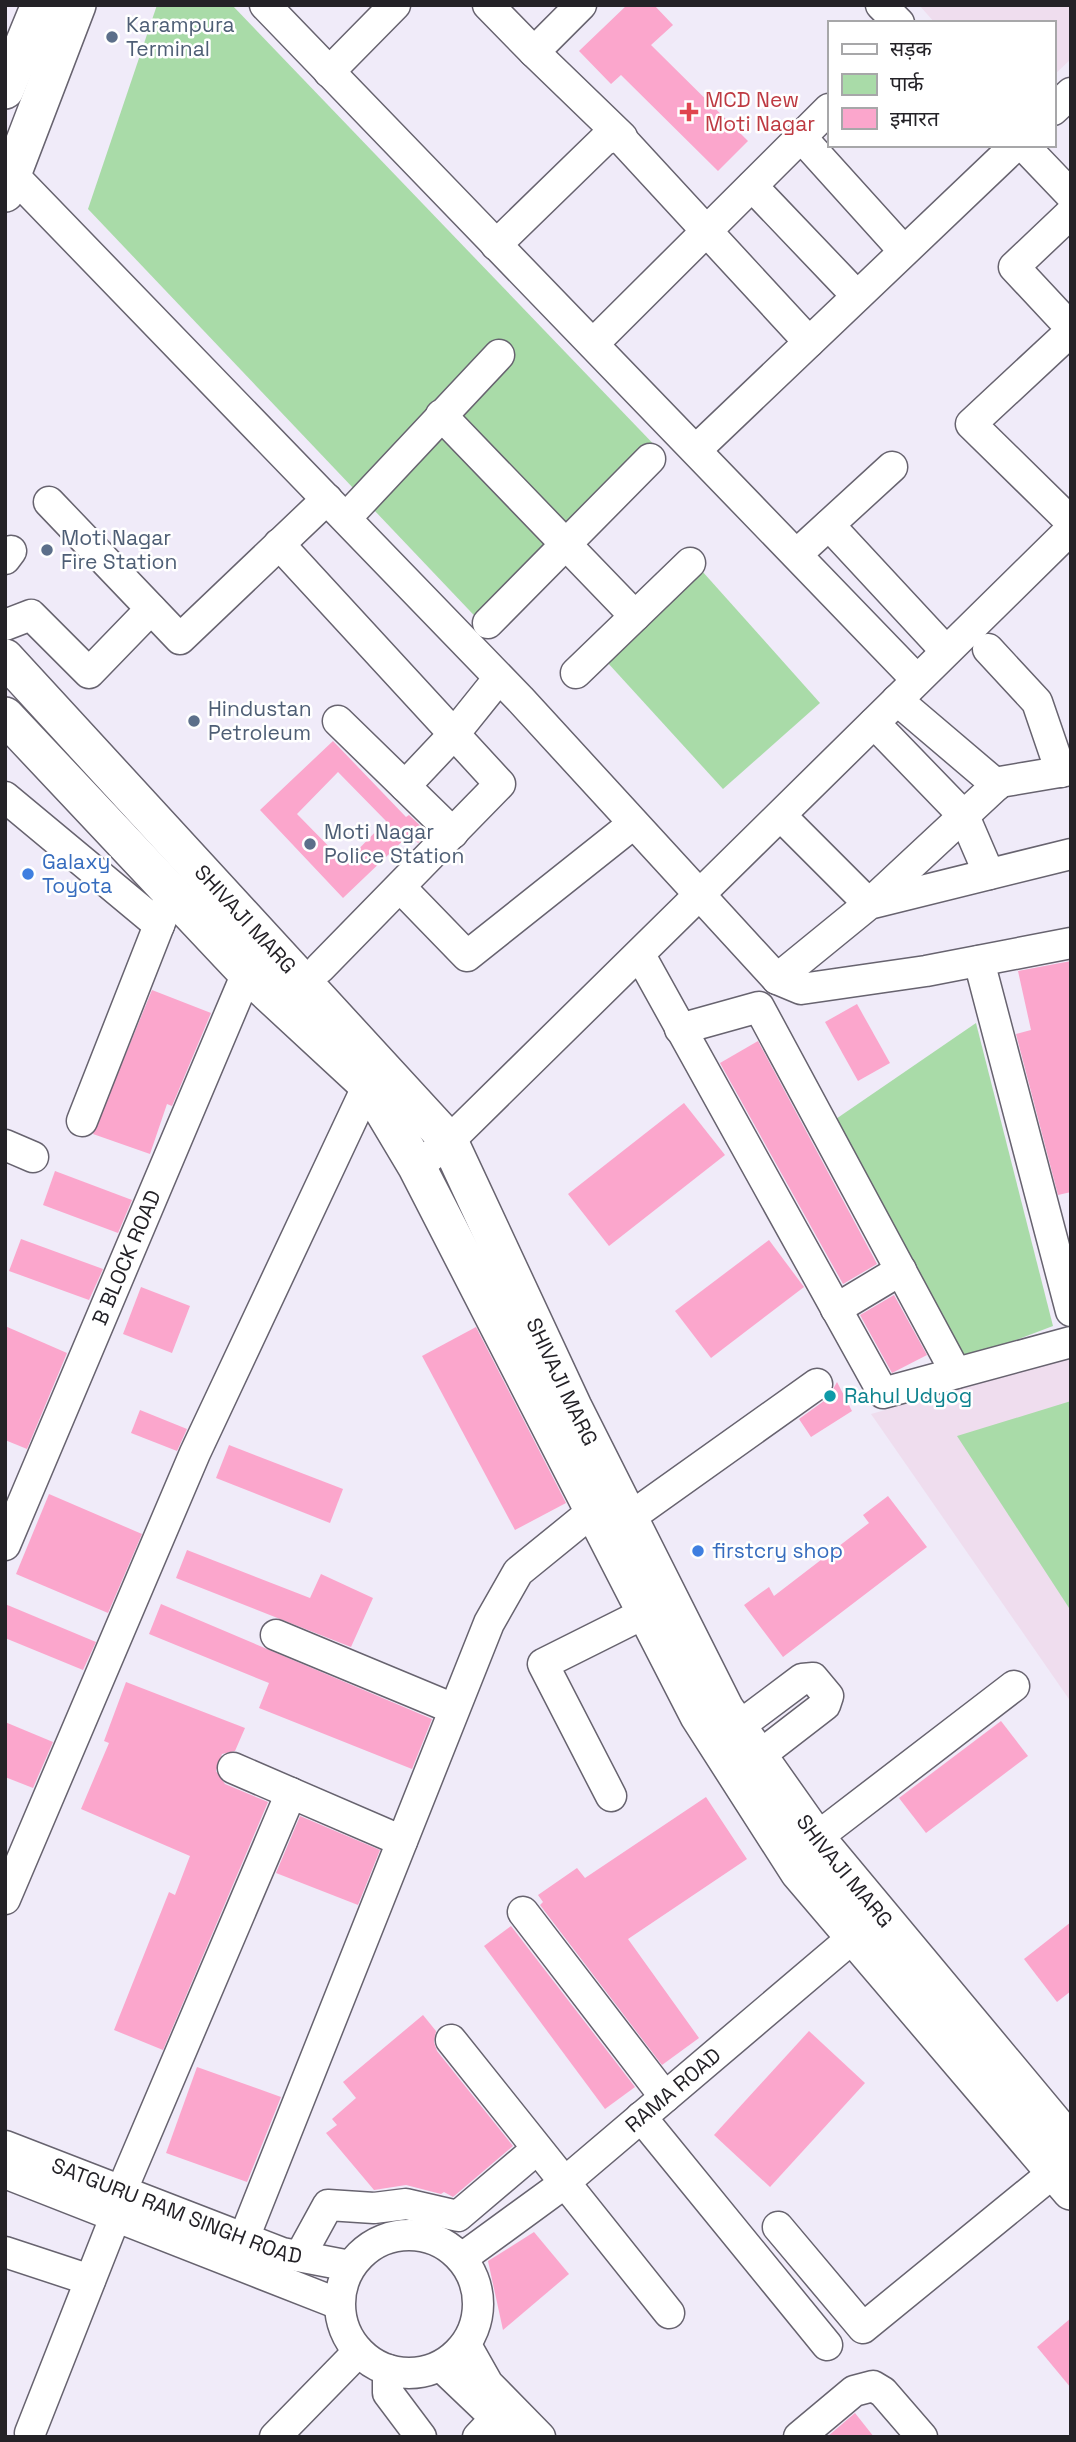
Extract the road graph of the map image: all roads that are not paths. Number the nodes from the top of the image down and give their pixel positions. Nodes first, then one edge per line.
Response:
1 (16, 5) edge
2 (40, 5) edge
3 (77, 5) edge
4 (265, 5) edge
5 (395, 5) edge
6 (488, 5) edge
7 (581, 5) edge
8 (881, 5) edge
9 (897, 21) edge
10 (5, 32) edge
11 (534, 52) junction
12 (329, 72) junction
13 (5, 90) edge
14 (1071, 93) edge
15 (1055, 108) edge
16 (828, 109) edge
17 (622, 137) junction
18 (801, 137) junction
19 (1014, 147) edge
20 (1025, 147) edge
21 (9, 183) edge
22 (752, 186) junction
23 (1071, 195) edge
24 (1071, 213) edge
25 (707, 231) junction
26 (496, 245) junction
27 (904, 251) junction
28 (857, 296) junction
29 (1071, 330) edge
30 (809, 342) junction
31 (593, 344) junction
32 (499, 355) dead end
33 (440, 415) junction
34 (697, 449) junction
35 (650, 459) dead end
36 (892, 467) dead end
37 (49, 502) dead end
38 (336, 509) junction
39 (1071, 522) edge
40 (829, 525) junction
41 (1071, 529) edge
42 (279, 544) junction
43 (565, 544) junction
44 (797, 554) junction
45 (690, 563) dead end
46 (151, 609) junction
47 (635, 616) junction
48 (488, 623) dead end
49 (5, 625) edge
50 (988, 649) dead end
51 (946, 651) junction
52 (5, 658) edge
53 (576, 673) dead end
54 (499, 678) junction
55 (907, 690) junction
56 (338, 720) dead end
57 (874, 723) junction
58 (11, 733) edge
59 (454, 734) junction
60 (1066, 771) edge
61 (997, 785) junction
62 (405, 786) junction
63 (5, 797) edge
64 (87, 802) junction
65 (781, 816) junction
66 (964, 816) junction
67 (633, 824) junction
68 (453, 833) junction
69 (52, 836) junction
70 (1071, 854) edge
71 (989, 874) junction
72 (400, 887) junction
73 (700, 897) junction
74 (869, 904) junction
75 (165, 908) junction
76 (1071, 943) edge
77 (640, 955) junction
78 (979, 961) junction
79 (320, 968) dead end
80 (247, 973) junction
81 (777, 979) junction
82 (680, 1029) junction
83 (368, 1085) junction
84 (82, 1121) dead end
85 (449, 1141) junction
86 (5, 1145) edge
87 (33, 1157) dead end
88 (417, 1167) junction
89 (901, 1270) junction
90 (836, 1310) junction
91 (1071, 1311) edge
92 (1071, 1342) edge
93 (956, 1373) junction
94 (817, 1384) dead end
95 (593, 1511) junction
96 (629, 1518) junction
97 (5, 1545) edge
98 (645, 1613) junction
99 (276, 1635) dead end
100 (1014, 1686) dead end
101 (454, 1709) junction
102 (738, 1727) junction
103 (759, 1756) junction
104 (233, 1768) dead end
105 (291, 1793) junction
106 (611, 1796) dead end
107 (816, 1838) junction
108 (402, 1841) junction
109 (5, 1899) edge
110 (523, 1912) dead end
111 (866, 1926) junction
112 (451, 2040) dead end
113 (665, 2097) junction
114 (641, 2117) junction
115 (5, 2146) edge
116 (537, 2149) junction
117 (1065, 2169) edge
118 (5, 2173) edge
119 (563, 2183) junction
120 (119, 2204) junction
121 (778, 2227) dead end
122 (244, 2238) junction
123 (5, 2252) edge
124 (300, 2256) junction
125 (462, 2258) junction
126 (350, 2266) junction
127 (90, 2280) junction
128 (338, 2304) junction
129 (669, 2314) dead end
130 (466, 2345) junction
131 (827, 2345) dead end
132 (358, 2352) junction
133 (442, 2367) junction
134 (388, 2370) junction
135 (496, 2430) edge
136 (30, 2433) dead end
137 (275, 2437) edge
138 (421, 2437) edge
139 (540, 2437) edge
140 (799, 2437) edge
141 (922, 2437) edge

1 - 10 main road
2 - 13 main road
3 - 21 main road
4 - 12 street
5 - 12 street
6 - 11 street
7 - 11 street
8 - 9 street
11 - 17 street
12 - 26 street
14 - 15 street
16 - 18 street
17 - 25 street
17 - 26 street
18 - 22 street
18 - 27 street
19 - 27 street
20 - 23 street
21 - 38 street
22 - 25 street
22 - 28 street
24 - 29 street
25 - 30 street
25 - 31 street
26 - 31 street
27 - 28 street
28 - 30 street
29 - 39 street
30 - 34 street
31 - 34 street
32 - 33 street
33 - 38 street
33 - 43 street
34 - 44 street
35 - 43 street
36 - 40 street
37 - 46 street
38 - 42 street
38 - 54 street
40 - 44 street
40 - 51 street
41 - 51 street
42 - 46 street
42 - 59 street
43 - 47 street
43 - 48 street
44 - 55 street
45 - 47 street
46 - 49 street
47 - 53 street
50 - 60 street
51 - 55 street
52 - 85 main road, SHIVAJI MARG
54 - 59 street
54 - 67 street
55 - 57 street
55 - 61 street
56 - 62 street
57 - 65 street
57 - 66 street
58 - 64 main road, SHIVAJI MARG
59 - 62 street
59 - 68 street
60 - 61 street
61 - 66 street
62 - 68 street
63 - 69 street
64 - 69 street
64 - 75 main road, SHIVAJI MARG
65 - 73 street
65 - 74 street
66 - 71 street
66 - 74 street
67 - 72 street
67 - 73 street
68 - 72 street
69 - 75 street
70 - 71 street
71 - 74 street
72 - 79 street
73 - 77 street
73 - 81 street
74 - 81 street
75 - 80 main road, SHIVAJI MARG
75 - 84 street
76 - 78 street
77 - 82 street
77 - 85 street
78 - 81 street
78 - 91 street
80 - 83 main road, SHIVAJI MARG
80 - 97 street, B BLOCK ROAD
82 - 89 street
82 - 90 street
83 - 88 main road, SHIVAJI MARG
83 - 109 street
85 - 88 street
85 - 96 main road, SHIVAJI MARG
86 - 87 street
88 - 95 main road, SHIVAJI MARG
89 - 90 street
89 - 93 street
90 - 93 street
92 - 93 street
94 - 96 street
95 - 98 main road, SHIVAJI MARG
95 - 101 street
96 - 102 main road, SHIVAJI MARG
98 - 106 street
98 - 111 main road, SHIVAJI MARG
99 - 101 street
100 - 107 street
101 - 108 street
102 - 103 main road, SHIVAJI MARG
102 - 103 street
103 - 107 main road, SHIVAJI MARG
104 - 105 street
105 - 108 street
105 - 120 street
107 - 111 main road, SHIVAJI MARG
108 - 122 street
110 - 113 street
111 - 113 street, RAMA ROAD
111 - 117 main road, SHIVAJI MARG
112 - 116 street
113 - 114 street, RAMA ROAD
114 - 119 street, RAMA ROAD
114 - 131 street
115 - 120 street, SATGURU RAM SINGH ROAD
116 - 119 street
116 - 124 street
117 - 121 street
118 - 120 street, SATGURU RAM SINGH ROAD
119 - 125 street, RAMA ROAD
119 - 129 street
120 - 122 street, SATGURU RAM SINGH ROAD
120 - 127 street
120 - 128 street, SATGURU RAM SINGH ROAD
122 - 124 street, SATGURU RAM SINGH ROAD
123 - 127 street
124 - 126 street, SATGURU RAM SINGH ROAD
125 - 126 street
125 - 130 street
126 - 128 street
127 - 136 street
128 - 132 street
130 - 133 street
130 - 139 street
132 - 134 street
132 - 137 street
133 - 134 street
133 - 135 street
134 - 138 street
140 - 141 street

